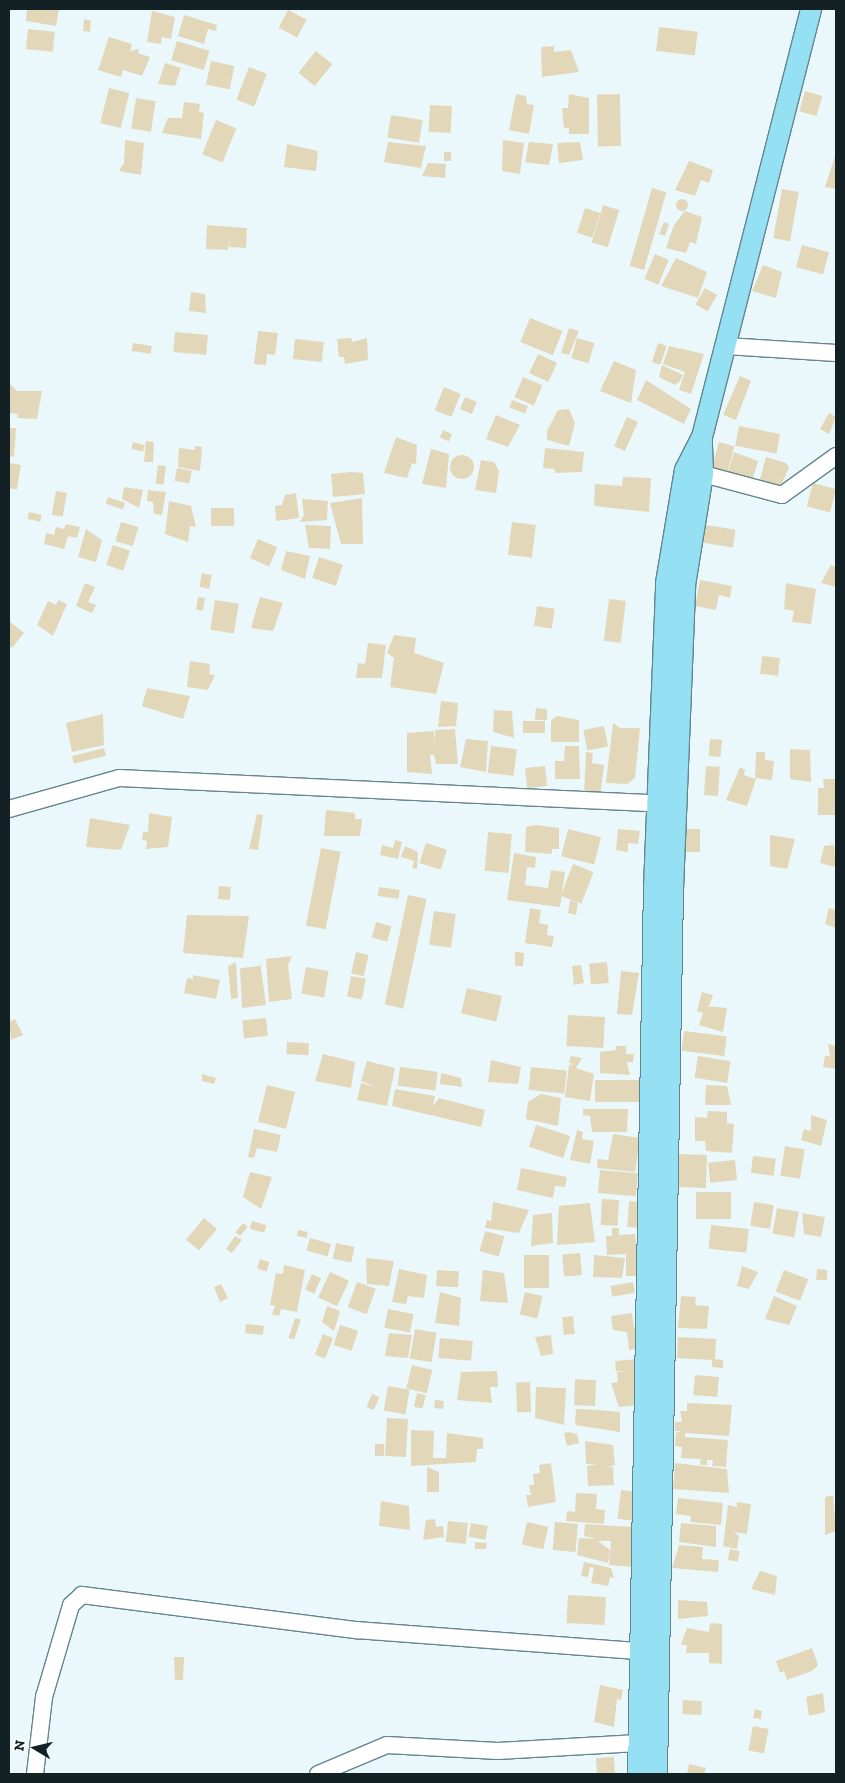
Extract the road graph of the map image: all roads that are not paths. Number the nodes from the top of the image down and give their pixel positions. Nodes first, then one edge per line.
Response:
1 (811, 9) edge
2 (726, 346) junction
3 (836, 353) edge
4 (836, 456) edge
5 (694, 472) junction
6 (667, 804) junction
7 (9, 809) edge
8 (650, 1651) junction
9 (638, 1743) junction
10 (35, 1774) edge
11 (318, 1774) edge
12 (638, 1774) edge
13 (657, 1774) edge

1 - 2 main road
2 - 3 street
2 - 5 main road
4 - 5 street
5 - 6 main road
6 - 7 street
6 - 8 main road
8 - 9 main road
8 - 10 street
8 - 13 main road
9 - 11 street
9 - 12 main road

